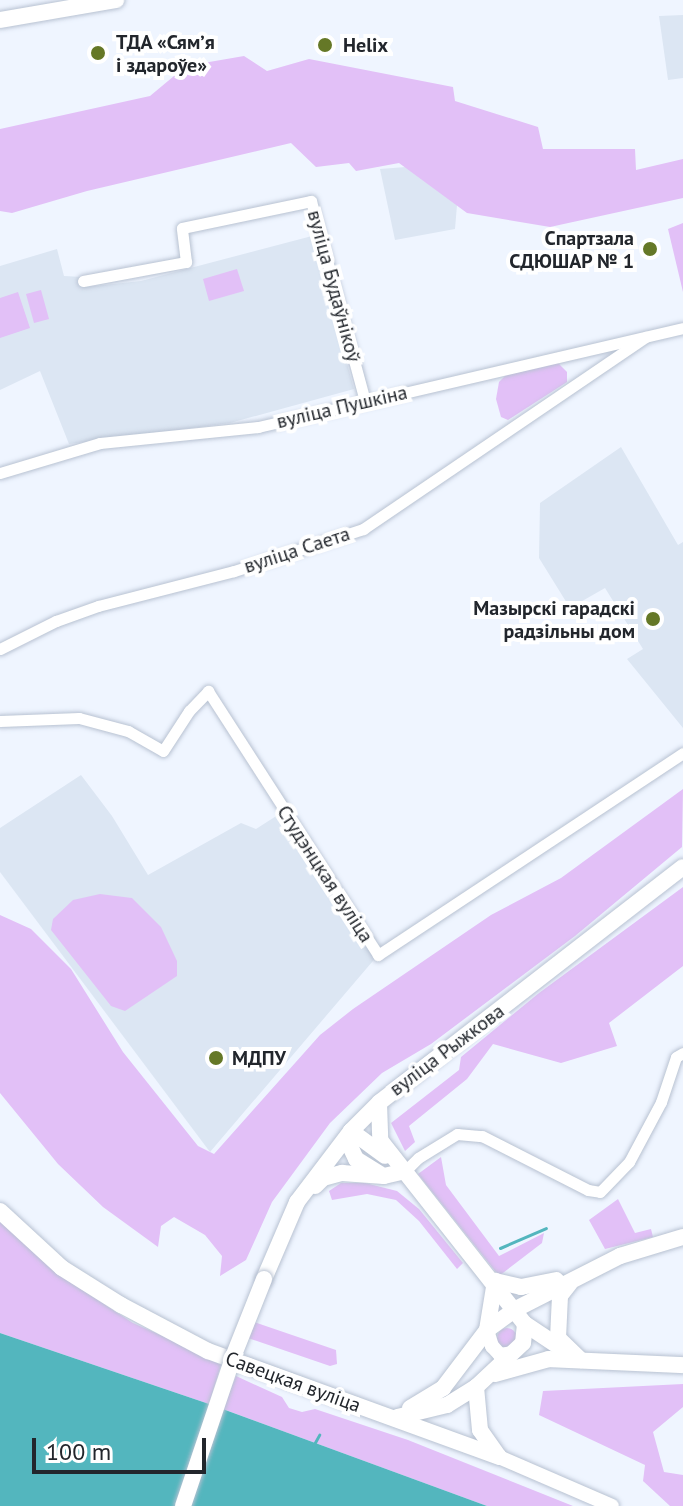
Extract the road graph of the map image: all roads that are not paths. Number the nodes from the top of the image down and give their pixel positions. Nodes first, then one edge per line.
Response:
1 (116, 0) edge
2 (0, 20) edge
3 (83, 281) dead end
4 (683, 328) edge
5 (646, 337) junction
6 (365, 401) junction
7 (0, 473) edge
8 (0, 649) edge
9 (0, 721) edge
10 (683, 753) edge
11 (683, 867) edge
12 (683, 1053) edge
13 (379, 1103) junction
14 (351, 1131) junction
15 (405, 1171) junction
16 (384, 1176) junction
17 (297, 1202) junction
18 (0, 1211) edge
19 (683, 1237) edge
20 (578, 1274) junction
21 (495, 1281) junction
22 (521, 1317) junction
23 (487, 1330) junction
24 (512, 1353) junction
25 (581, 1360) junction
26 (683, 1365) edge
27 (481, 1382) junction
28 (443, 1388) junction
29 (439, 1408) junction
30 (368, 1410) junction
31 (449, 1439) junction
32 (499, 1457) junction
33 (183, 1506) edge
34 (612, 1506) edge

1 - 2 main road
3 - 6 street, вуліца Будаўнікоў
4 - 5 street, вуліца Пушкіна
5 - 6 street, вуліца Пушкіна
5 - 8 street, вуліца Саета
6 - 7 street, вуліца Пушкіна
9 - 10 street, Студэнцкая вуліца
11 - 13 main road, вуліца Рыжкова
12 - 15 street
13 - 14 main road, вуліца Рыжкова
13 - 15 main road
14 - 15 main road
14 - 16 main road
14 - 17 main road, вуліца Рыжкова
15 - 16 main road
15 - 21 main road
16 - 17 main road
17 - 33 main road, вуліца Рыжкова, bridge
18 - 30 main road, Савецкая вуліца
19 - 20 main road
20 - 21 main road
20 - 22 main road
20 - 25 main road
21 - 22 main road
21 - 23 main road
22 - 23 main road
22 - 24 main road
22 - 25 main road
23 - 24 street
23 - 28 main road
24 - 27 main road
25 - 26 main road
25 - 27 main road
27 - 29 main road
27 - 32 main road
28 - 29 main road
28 - 30 main road
29 - 30 main road
29 - 31 main road
30 - 31 main road, Савецкая вуліца
31 - 32 main road, Савецкая вуліца
32 - 34 street, Савецкая вуліца

